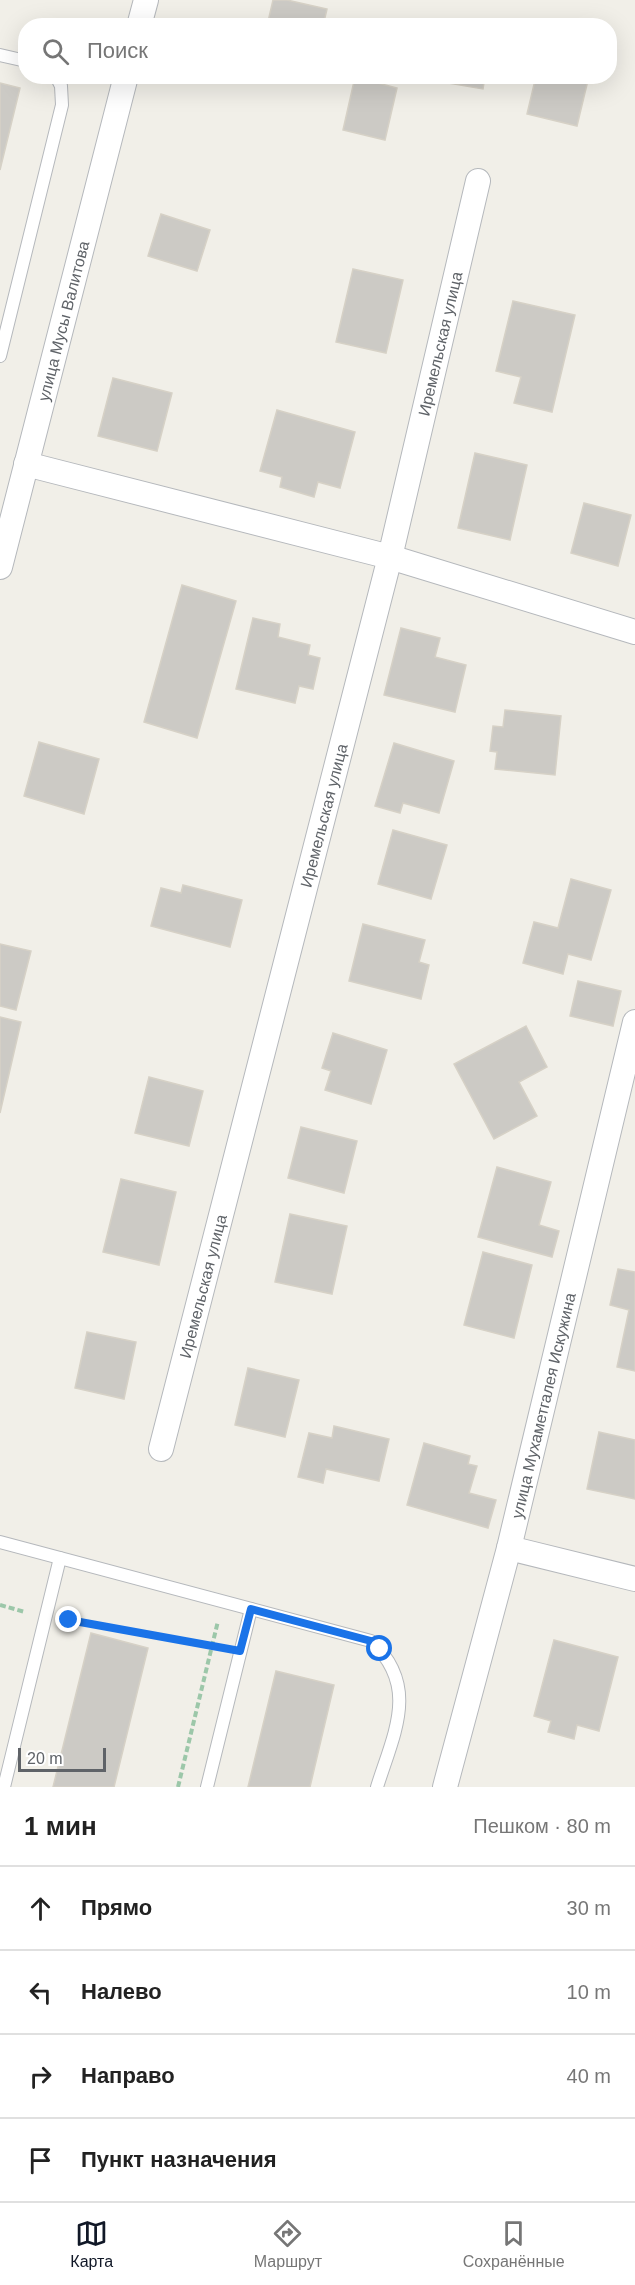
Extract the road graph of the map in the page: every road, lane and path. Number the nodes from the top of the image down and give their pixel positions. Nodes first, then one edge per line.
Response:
1 (146, 0) edge
2 (141, 18) edge
3 (0, 55) edge
4 (18, 59) edge
5 (60, 84) edge
6 (124, 84) edge
7 (478, 181) dead end
8 (0, 356) edge
9 (26, 464) junction
10 (390, 557) junction
11 (0, 567) edge
12 (635, 632) edge
13 (635, 1022) edge
14 (161, 1449) dead end
15 (0, 1542) edge
16 (510, 1548) junction
17 (60, 1558) junction
18 (635, 1579) edge
19 (223, 1601) junction
20 (0, 1605) edge
21 (251, 1609) junction
22 (46, 1617) junction
23 (212, 1646) junction
24 (240, 1651) junction
25 (4, 1787) edge
26 (178, 1787) edge
27 (207, 1787) edge
28 (377, 1787) edge
29 (445, 1787) edge

1 - 2 street
3 - 4 lane
5 - 8 lane
6 - 9 street, улица Мусы Валитова
7 - 10 street, Иремельская улица
9 - 10 street
9 - 11 street, улица Мусы Валитова
10 - 12 street
10 - 14 street, Иремельская улица
13 - 16 street, улица Мухаметгалея Искужина
15 - 17 lane
16 - 18 street
16 - 29 street, улица Мухаметгалея Искужина
17 - 19 lane
17 - 22 lane
19 - 21 lane
19 - 23 path
20 - 22 path
21 - 24 lane
21 - 28 lane
22 - 23 path
22 - 25 lane
23 - 24 path
23 - 26 path
24 - 27 lane

